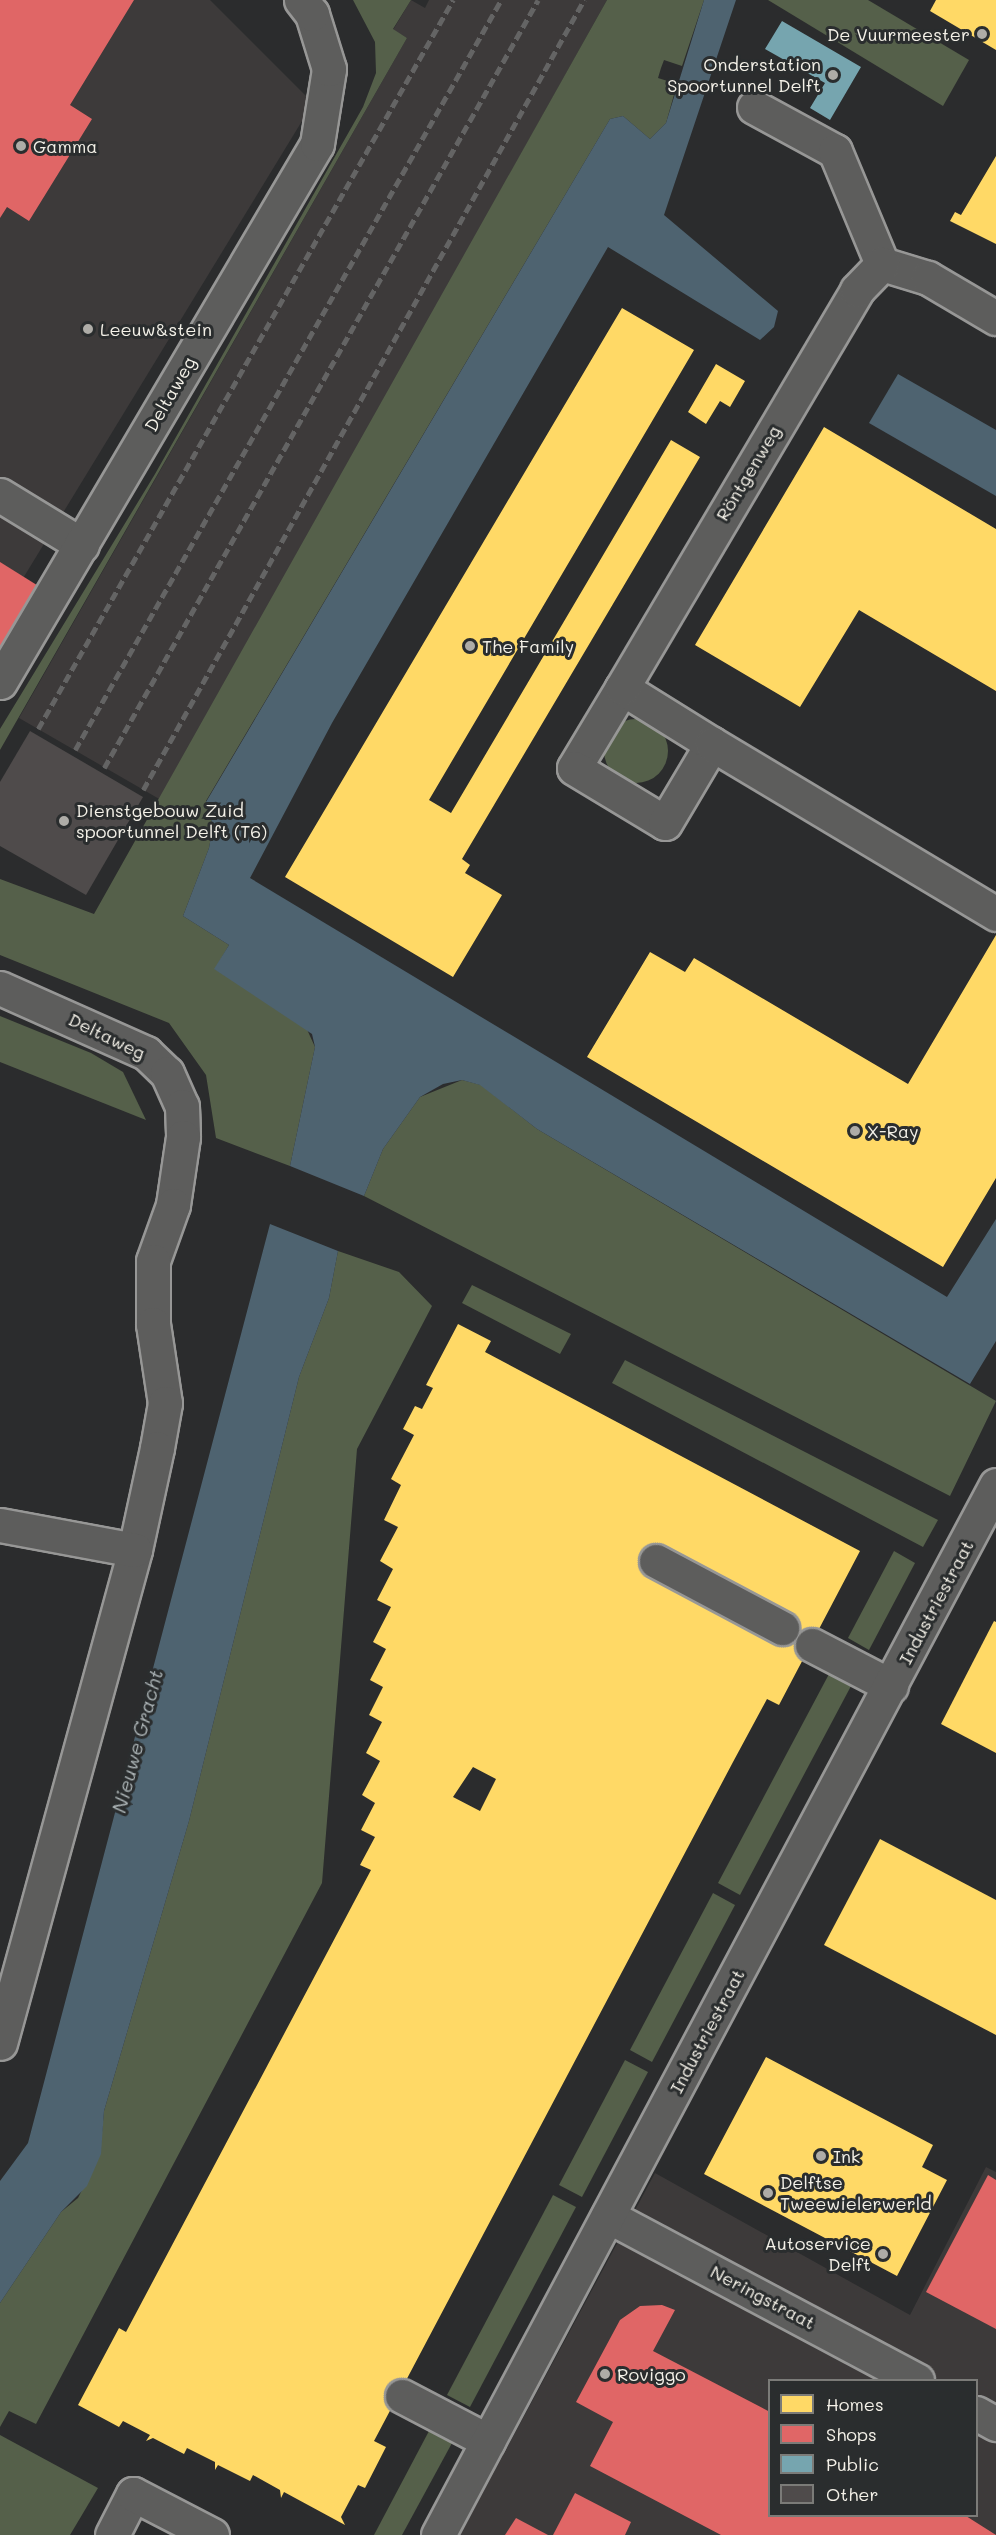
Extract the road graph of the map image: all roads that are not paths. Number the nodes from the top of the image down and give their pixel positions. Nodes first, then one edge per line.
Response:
1 (301, 0) edge
2 (754, 107) dead end
3 (882, 264) junction
4 (996, 318) edge
5 (0, 495) edge
6 (82, 544) junction
7 (0, 682) edge
8 (622, 688) junction
9 (712, 744) junction
10 (996, 914) edge
11 (0, 988) edge
12 (996, 1485) edge
13 (0, 1525) edge
14 (986, 1533) edge
15 (135, 1550) junction
16 (656, 1561) dead end
17 (782, 1628) dead end
18 (812, 1645) dead end
19 (891, 1686) junction
20 (0, 2043) edge
21 (608, 2216) junction
22 (915, 2379) edge
23 (402, 2396) dead end
24 (978, 2414) edge
25 (996, 2424) edge
26 (489, 2441) junction
27 (114, 2530) edge
28 (212, 2535) edge
29 (438, 2535) edge

1 - 6 street, Deltaweg
2 - 3 street
3 - 4 street
3 - 8 street, Röntgenweg
5 - 6 street
6 - 7 street, Deltaweg
8 - 9 street
8 - 9 street, Röntgenweg
9 - 10 street
11 - 15 street, Deltaweg
12 - 14 street, Industriestraat
13 - 15 street
14 - 19 street, Industriestraat
15 - 20 street
16 - 17 street
18 - 19 street
19 - 21 street, Industriestraat
21 - 22 street, Neringstraat
21 - 26 street, Industriestraat
23 - 26 street
24 - 25 street
26 - 29 street, Industriestraat
27 - 28 street

